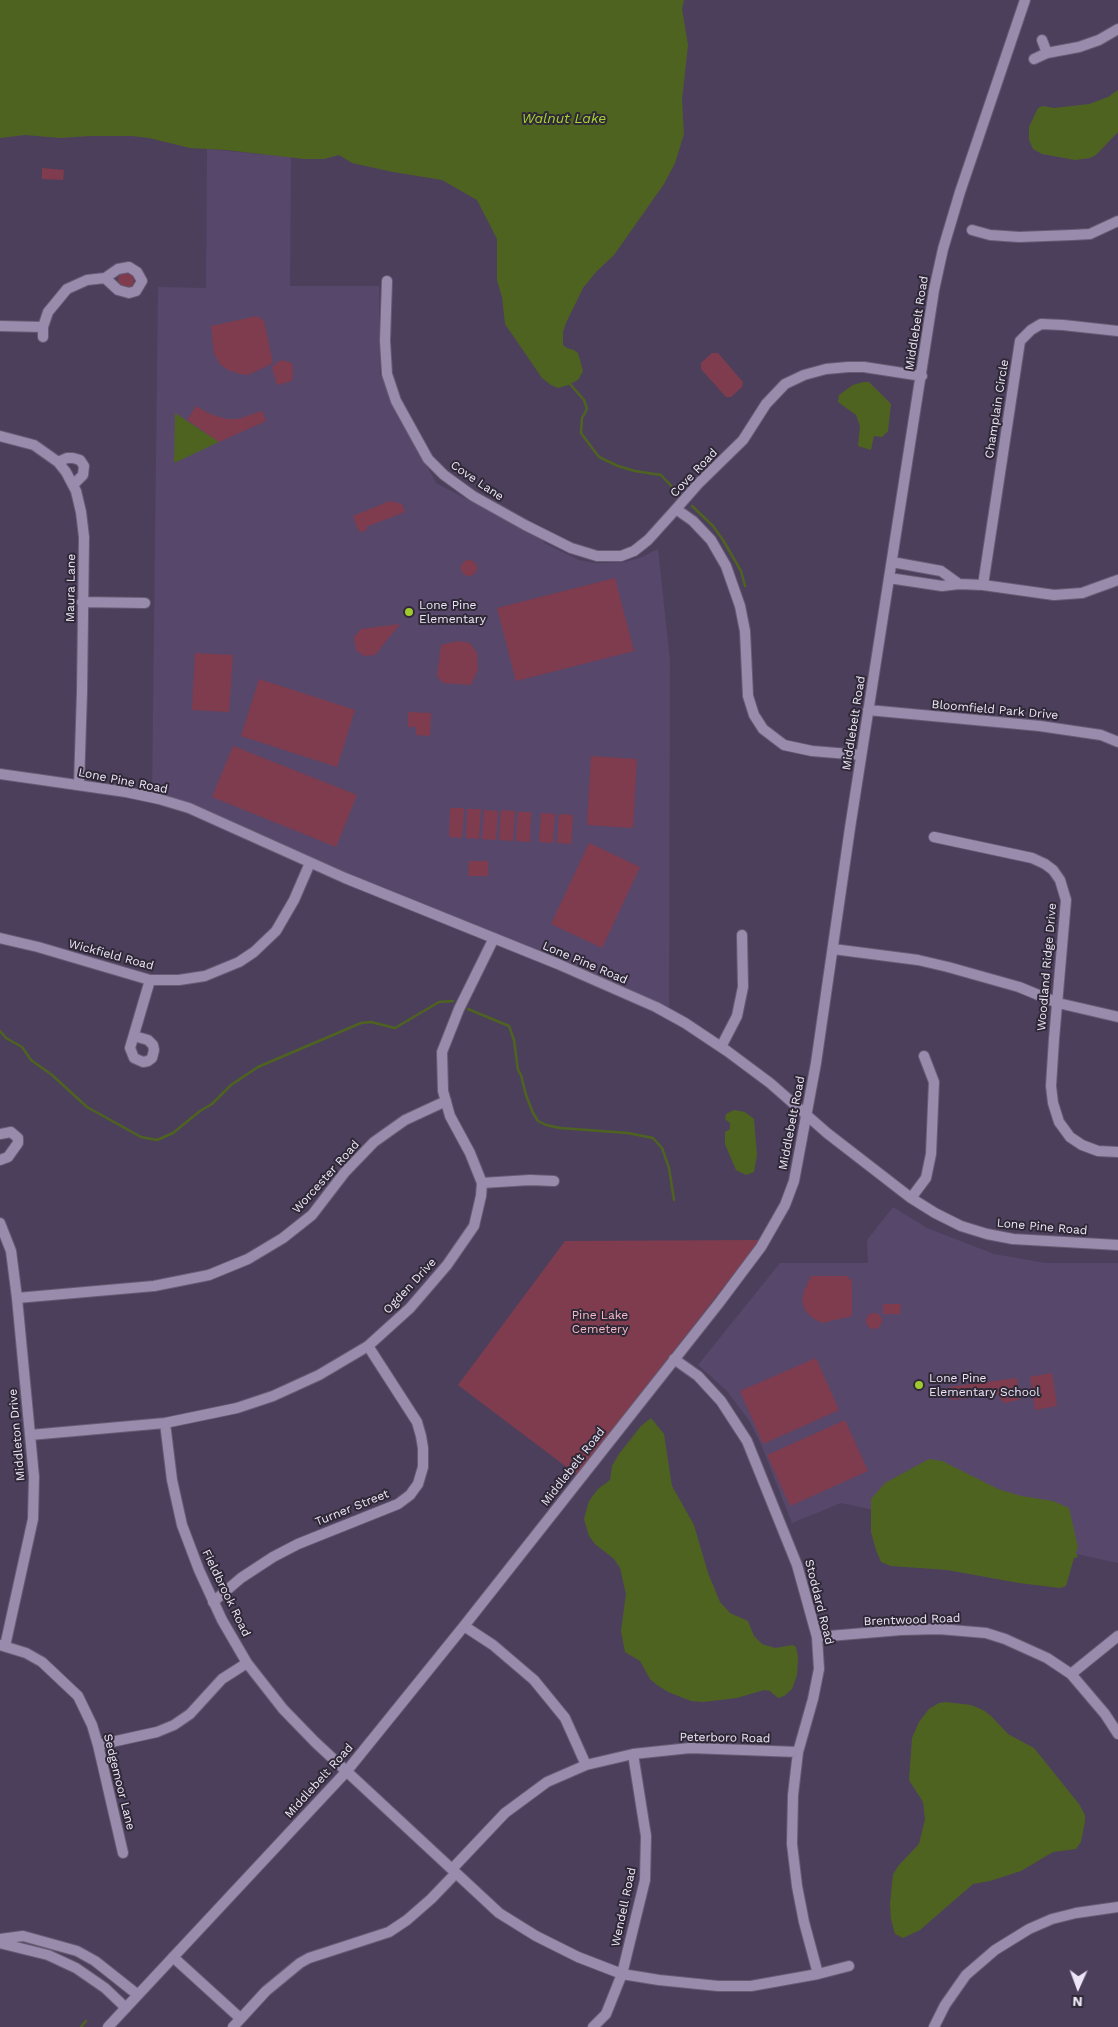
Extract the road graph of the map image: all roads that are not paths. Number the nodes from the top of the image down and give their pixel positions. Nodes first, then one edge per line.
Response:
1 (1025, 0) edge
2 (1118, 29) edge
3 (1042, 40) dead end
4 (1047, 53) junction
5 (1034, 59) dead end
6 (1118, 221) edge
7 (972, 230) dead end
8 (105, 278) dead end
9 (387, 281) dead end
10 (0, 326) edge
11 (1118, 331) edge
12 (922, 376) junction
13 (0, 436) edge
14 (58, 462) junction
15 (73, 486) junction
16 (676, 509) junction
17 (892, 562) junction
18 (889, 578) junction
19 (1118, 580) edge
20 (959, 584) junction
21 (983, 585) junction
22 (82, 602) junction
23 (145, 603) dead end
24 (868, 710) junction
25 (1118, 742) edge
26 (861, 755) junction
27 (0, 774) edge
28 (79, 785) junction
29 (934, 837) dead end
30 (310, 863) junction
31 (742, 935) dead end
32 (0, 938) edge
33 (494, 938) junction
34 (833, 949) junction
35 (150, 980) junction
36 (1058, 1003) junction
37 (1118, 1017) edge
38 (134, 1036) dead end
39 (721, 1047) junction
40 (924, 1056) dead end
41 (446, 1101) junction
42 (807, 1117) junction
43 (0, 1134) edge
44 (1118, 1152) edge
45 (0, 1160) edge
46 (554, 1181) dead end
47 (482, 1183) junction
48 (911, 1198) junction
49 (0, 1222) edge
50 (1118, 1245) edge
51 (18, 1298) junction
52 (368, 1346) junction
53 (674, 1359) junction
54 (164, 1423) junction
55 (30, 1435) junction
56 (213, 1602) junction
57 (464, 1626) junction
58 (1118, 1636) edge
59 (818, 1638) junction
60 (2, 1645) edge
61 (247, 1663) junction
62 (1071, 1674) junction
63 (1118, 1734) edge
64 (98, 1745) junction
65 (798, 1752) junction
66 (633, 1754) junction
67 (586, 1765) junction
68 (346, 1772) junction
69 (123, 1853) dead end
70 (454, 1871) junction
71 (1118, 1906) edge
72 (0, 1941) edge
73 (173, 1957) junction
74 (849, 1966) dead end
75 (622, 1974) junction
76 (818, 1974) junction
77 (138, 1995) junction
78 (126, 2008) junction
79 (240, 2018) junction
80 (108, 2027) edge
81 (232, 2027) edge
82 (593, 2027) edge
83 (934, 2027) edge

1 - 12 street, Middlebelt Road
2 - 4 street
3 - 4 street
4 - 5 street
6 - 7 street
8 - 10 street
9 - 16 street, Cove Lane
11 - 21 street, Champlain Circle
12 - 16 street, Cove Road
12 - 17 street, Middlebelt Road
13 - 14 street, Maura Lane
14 - 15 street, Maura Lane
14 - 15 street
15 - 22 street, Maura Lane
16 - 26 street, Cove Road
17 - 18 street, Middlebelt Road
17 - 20 street
18 - 20 street
18 - 24 street, Middlebelt Road
19 - 21 street
20 - 21 street
22 - 23 street
22 - 28 street, Maura Lane
24 - 25 street, Bloomfield Park Drive
24 - 26 street, Middlebelt Road
26 - 34 street, Middlebelt Road
27 - 28 street, Lone Pine Road
28 - 30 street, Lone Pine Road
29 - 36 street, Woodland Ridge Drive
30 - 33 street, Lone Pine Road
30 - 35 street, Wickfield Road
31 - 39 street
32 - 35 street, Wickfield Road
33 - 39 street, Lone Pine Road
33 - 41 street
34 - 36 street
34 - 42 street, Middlebelt Road
35 - 38 street
36 - 37 street
36 - 44 street, Woodland Ridge Drive
39 - 42 street, Lone Pine Road
40 - 48 street
41 - 47 street
41 - 51 street, Worcester Road
42 - 48 street, Lone Pine Road
42 - 53 street, Middlebelt Road
43 - 45 street
46 - 47 street
47 - 52 street, Ogden Drive
48 - 50 street, Lone Pine Road
49 - 51 street, Middleton Drive
51 - 55 street, Middleton Drive
52 - 54 street, Ogden Drive
52 - 56 street, Turner Street
53 - 57 street, Middlebelt Road
53 - 59 street, Stoddard Road
54 - 55 street, Ogden Drive
54 - 56 street, Fieldbrook Road
55 - 60 street, Middleton Drive
56 - 61 street, Fieldbrook Road
57 - 67 street
57 - 68 street, Middlebelt Road
58 - 62 street
59 - 62 street, Brentwood Road
59 - 65 street, Stoddard Road
60 - 64 street, Sedgemoor Lane
61 - 64 street
61 - 68 street, Fieldbrook Road
62 - 63 street, Brentwood Road
64 - 69 street, Sedgemoor Lane
65 - 66 street, Peterboro Road
65 - 76 street, Stoddard Road
66 - 67 street, Peterboro Road
66 - 75 street, Wendell Road
67 - 70 street, Peterboro Road
68 - 70 street, Fieldbrook Road
68 - 73 street, Middlebelt Road
70 - 75 street, Fieldbrook Road
70 - 79 street, Peterboro Road
71 - 83 street
72 - 77 street
72 - 78 street
73 - 77 street, Middlebelt Road
73 - 79 street
74 - 76 street, Fieldbrook Road
75 - 76 street, Fieldbrook Road
75 - 82 street, Wendell Road
77 - 78 street, Middlebelt Road
78 - 80 street, Middlebelt Road
79 - 81 street, Peterboro Road

